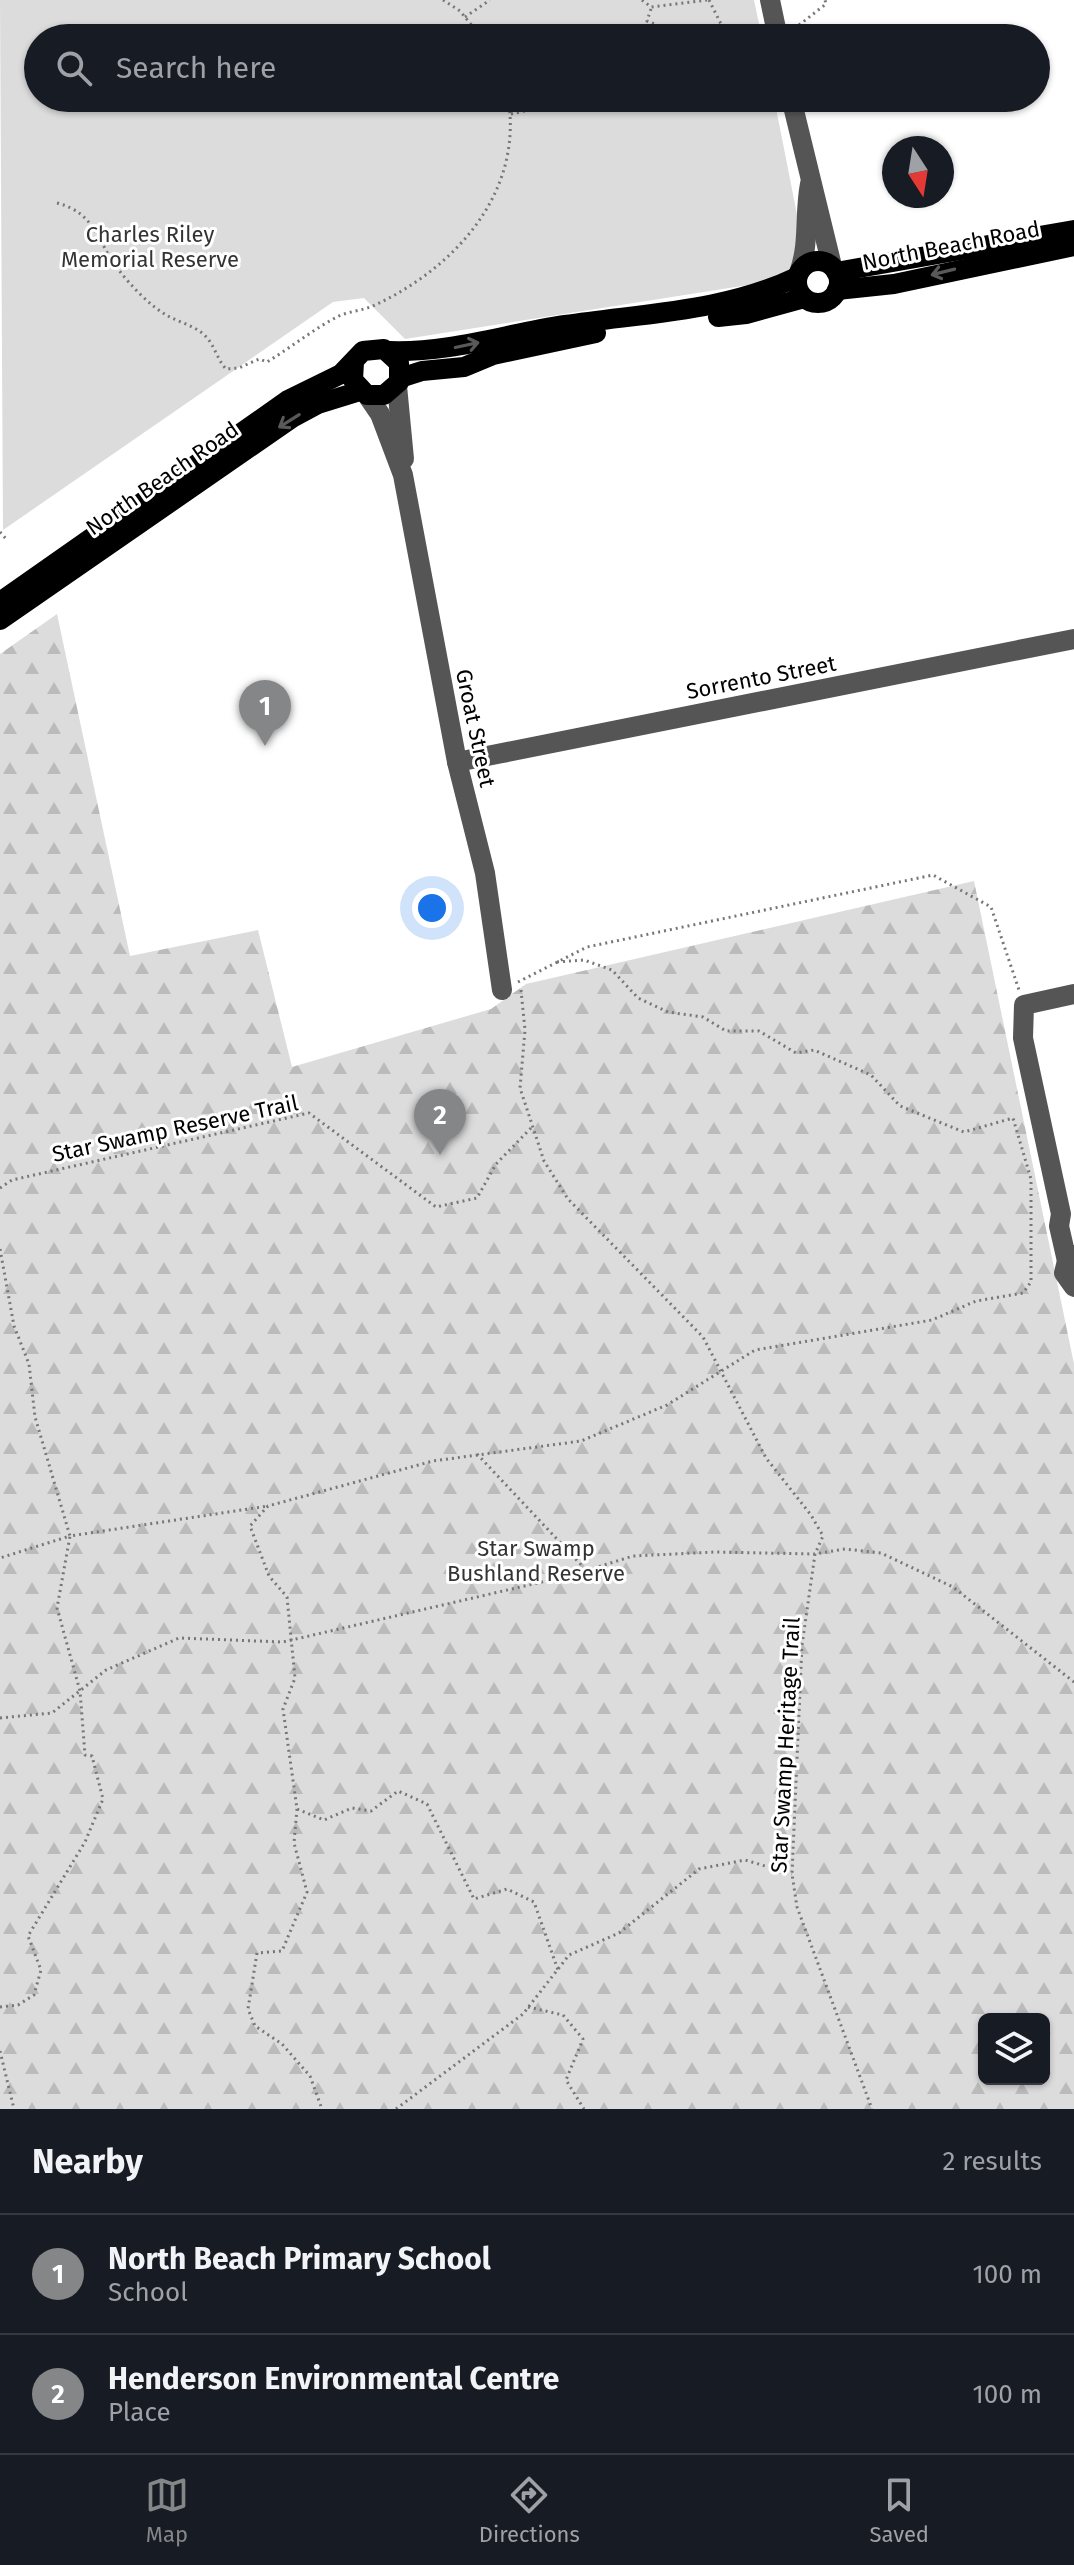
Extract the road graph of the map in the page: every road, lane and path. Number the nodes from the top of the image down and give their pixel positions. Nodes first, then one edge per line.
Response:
1 (443, 0) edge
2 (490, 0) edge
3 (642, 0) edge
4 (708, 0) edge
5 (770, 0) edge
6 (825, 0) edge
7 (651, 7) junction
8 (465, 17) junction
9 (471, 24) edge
10 (655, 24) edge
11 (721, 24) edge
12 (775, 24) edge
13 (800, 24) edge
14 (520, 112) edge
15 (794, 112) edge
16 (511, 114) joint
17 (810, 184) junction
18 (57, 203) dead end
19 (1074, 230) edge
20 (1074, 246) edge
21 (798, 275) junction
22 (835, 276) junction
23 (804, 298) junction
24 (390, 351) junction
25 (354, 362) junction
26 (399, 382) junction
27 (364, 393) junction
28 (403, 475) junction
29 (0, 532) edge
30 (6, 539) dead end
31 (0, 602) edge
32 (0, 620) edge
33 (1074, 639) edge
34 (457, 762) junction
35 (557, 962) junction
36 (511, 986) junction
37 (1074, 994) edge
38 (1024, 1005) junction
39 (533, 1126) junction
40 (0, 1188) edge
41 (1061, 1214) junction
42 (1074, 1233) edge
43 (0, 1249) edge
44 (1071, 1258) edge
45 (1074, 1287) edge
46 (721, 1369) junction
47 (477, 1454) junction
48 (268, 1506) junction
49 (70, 1536) junction
50 (815, 1554) junction
51 (0, 1558) edge
52 (586, 1570) junction
53 (293, 1640) junction
54 (1074, 1682) edge
55 (80, 1691) junction
56 (0, 1718) edge
57 (297, 1809) junction
58 (792, 1874) junction
59 (558, 1970) junction
60 (0, 2007) edge
61 (528, 2007) junction
62 (0, 2051) edge
63 (0, 2093) edge
64 (9, 2093) junction
65 (14, 2109) edge
66 (322, 2109) edge
67 (396, 2109) edge
68 (584, 2109) edge
69 (872, 2109) edge

1 - 8 path
2 - 8 path
3 - 7 path
4 - 7 path
4 - 11 path
5 - 12 street
6 - 13 path
7 - 10 path
8 - 9 path
14 - 16 path
15 - 17 street
16 - 18 path
17 - 21 street
17 - 22 street
19 - 22 main road, North Beach Road
20 -> 22 main road, North Beach Road
21 - 22 main road
21 - 23 main road
24 -> 21 main road, North Beach Road
22 - 23 main road
23 - 26 main road, North Beach Road
24 - 25 main road, North Beach Road
24 - 26 main road
25 - 27 main road
25 - 31 main road, North Beach Road
26 - 27 main road, North Beach Road
26 - 28 street, Groat Street
27 - 28 street, Groat Street
27 -> 32 main road, North Beach Road
28 - 34 street, Groat Street
29 - 30 path
33 - 34 street, Sorrento Street
34 - 36 street, Groat Street
35 - 36 path
35 - 38 path
35 - 46 path
36 - 39 path, Star Swamp Heritage Trail
37 - 38 street
38 - 41 street
39 - 40 path, Star Swamp Reserve Trail
39 - 46 path, Star Swamp Heritage Trail
41 - 42 street
41 - 44 street
43 - 49 path
44 - 45 street
46 - 47 path
46 - 50 path, Star Swamp Heritage Trail
47 - 48 path
47 - 52 path
48 - 49 path
48 - 53 path
49 - 51 path
49 - 55 path
50 - 52 path
50 - 54 path
50 - 58 path, Star Swamp Heritage Trail
52 - 53 path
53 - 55 path
53 - 57 path
55 - 56 path
55 - 60 path
57 - 59 path
57 - 66 path
58 - 59 path
58 - 69 path, Star Swamp Heritage Trail
59 - 61 path
61 - 67 path
61 - 68 path
62 - 64 path
63 - 64 path
64 - 65 path

